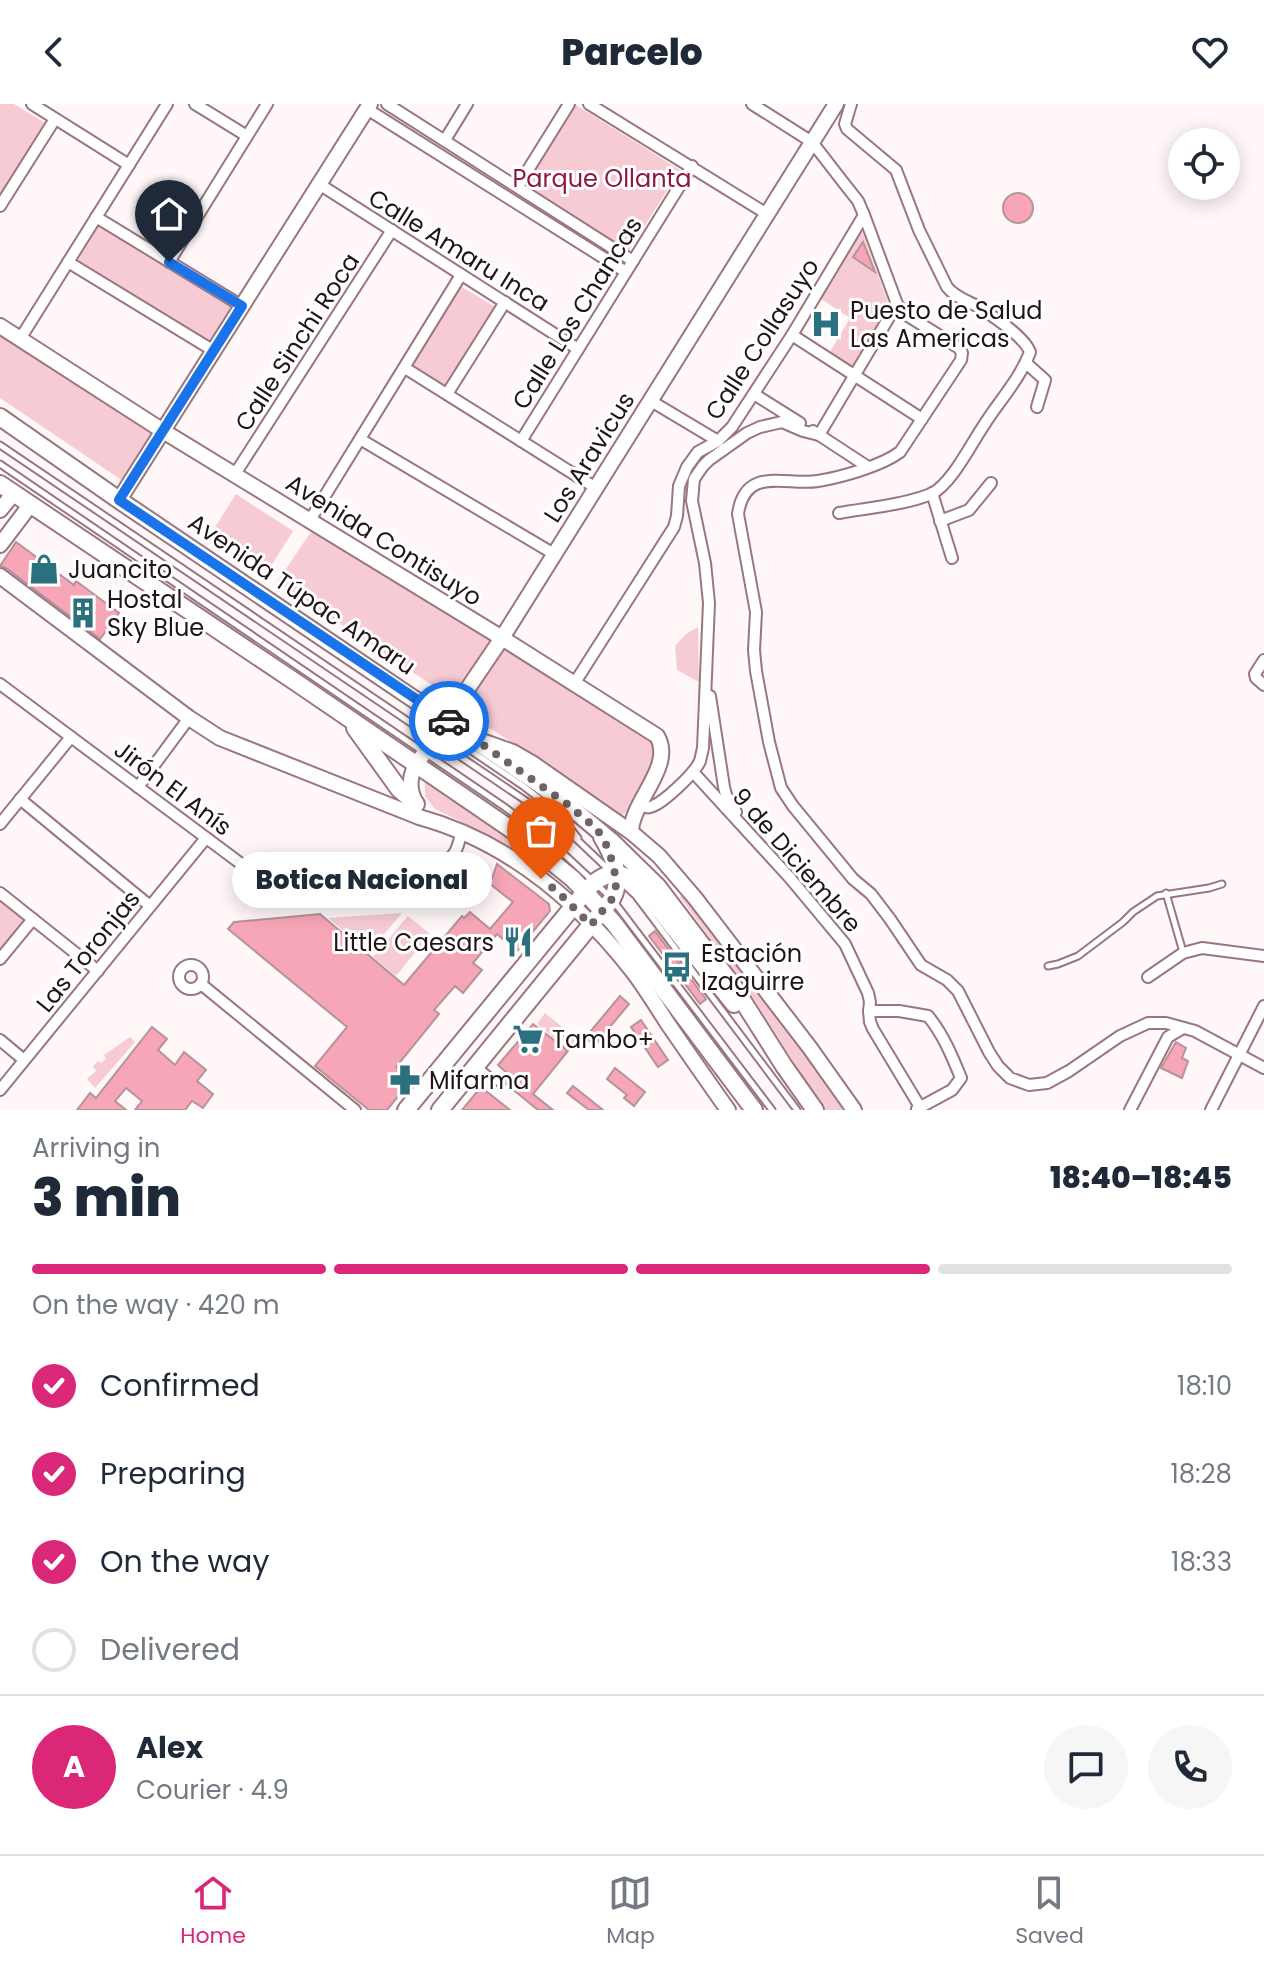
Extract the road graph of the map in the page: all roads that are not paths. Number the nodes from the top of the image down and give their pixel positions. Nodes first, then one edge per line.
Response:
1 (32, 104) edge
2 (167, 104) edge
3 (195, 104) edge
4 (267, 104) edge
5 (387, 104) edge
6 (467, 104) edge
7 (569, 104) edge
8 (589, 104) edge
9 (752, 104) edge
10 (836, 104) edge
11 (851, 104) edge
12 (366, 106) edge
13 (55, 119) junction
14 (247, 136) junction
15 (445, 140) junction
16 (812, 142) junction
17 (129, 165) junction
18 (692, 166) junction
19 (319, 184) junction
20 (518, 186) junction
21 (0, 206) edge
22 (767, 214) junction
23 (864, 215) junction
24 (96, 217) junction
25 (392, 230) junction
26 (633, 261) junction
27 (68, 262) junction
28 (169, 262) junction
29 (626, 272) junction
30 (461, 275) junction
31 (505, 302) junction
32 (897, 304) junction
33 (242, 306) junction
34 (0, 326) edge
35 (792, 335) junction
36 (20, 339) junction
37 (578, 349) junction
38 (214, 351) junction
39 (1026, 363) junction
40 (405, 368) junction
41 (854, 375) junction
42 (447, 394) junction
43 (754, 394) junction
44 (651, 401) junction
45 (1037, 407) dead end
46 (0, 417) edge
47 (922, 419) junction
48 (163, 431) junction
49 (819, 435) junction
50 (360, 439) junction
51 (521, 441) junction
52 (718, 441) junction
53 (0, 445) edge
54 (0, 464) edge
55 (868, 467) junction
56 (235, 474) junction
57 (991, 483) dead end
58 (7, 488) edge
59 (596, 488) junction
60 (932, 493) junction
61 (119, 500) junction
62 (31, 504) junction
63 (0, 510) edge
64 (839, 513) dead end
65 (310, 520) junction
66 (940, 521) junction
67 (0, 545) edge
68 (554, 554) junction
69 (952, 558) dead end
70 (0, 576) edge
71 (502, 638) junction
72 (1264, 660) edge
73 (706, 675) junction
74 (0, 684) edge
75 (574, 684) junction
76 (1264, 685) edge
77 (344, 715) junction
78 (189, 718) junction
79 (441, 730) junction
80 (71, 737) junction
81 (473, 738) junction
82 (420, 759) junction
83 (693, 772) junction
84 (138, 787) junction
85 (20, 799) junction
86 (416, 804) junction
87 (641, 805) junction
88 (0, 824) edge
89 (446, 824) junction
90 (597, 829) junction
91 (747, 830) junction
92 (462, 831) junction
93 (631, 832) junction
94 (206, 838) junction
95 (586, 848) junction
96 (615, 875) junction
97 (1222, 884) dead end
98 (590, 886) junction
99 (0, 893) edge
100 (1166, 893) junction
101 (608, 905) junction
102 (150, 906) junction
103 (573, 907) junction
104 (33, 919) junction
105 (591, 925) junction
106 (1183, 953) junction
107 (1264, 956) edge
108 (0, 959) edge
109 (1048, 966) dead end
110 (98, 971) junction
111 (1148, 977) dead end
112 (201, 984) dead end
113 (1264, 1006) edge
114 (869, 1011) junction
115 (1183, 1028) junction
116 (471, 1032) junction
117 (0, 1040) edge
118 (490, 1050) junction
119 (1239, 1055) junction
120 (24, 1060) junction
121 (477, 1066) junction
122 (784, 1066) junction
123 (1264, 1068) edge
124 (500, 1084) dead end
125 (0, 1090) edge
126 (918, 1109) edge
127 (355, 1110) edge
128 (406, 1110) edge
129 (440, 1110) edge
130 (728, 1110) edge
131 (754, 1110) edge
132 (772, 1110) edge
133 (797, 1110) edge
134 (815, 1110) edge
135 (854, 1110) edge
136 (1130, 1110) edge
137 (1211, 1110) edge

1 - 13 street
2 - 17 street
3 - 14 street
4 - 14 street
5 - 15 street
6 - 15 street
7 - 20 street
8 - 18 street
9 - 16 street
10 - 16 street, Los Aravicus
11 - 39 street
12 - 19 street
12 - 29 street
13 - 17 street
13 - 21 street
14 - 28 street
15 - 20 street
16 - 22 street, Los Aravicus
16 - 23 street
17 - 24 street
18 - 22 street
18 - 26 street, Calle Los Chancas
19 - 25 street, Calle Amaru Inca
19 - 33 street
20 - 26 street
22 - 44 street, Los Aravicus
23 - 32 street
23 - 35 street, Calle Collasuyo
24 - 27 street
24 - 28 street
25 - 30 street, Calle Amaru Inca
25 - 56 street, Calle Sinchi Roca
26 - 29 street, Calle Los Chancas
27 - 36 street
27 - 38 street
28 - 33 street
29 - 37 street, Calle Los Chancas
30 - 31 street, Calle Amaru Inca
30 - 40 street
31 - 37 street, Calle Amaru Inca
31 - 42 street
32 - 41 street
32 - 47 street
33 - 38 street
34 - 36 street, Avenida Contisuyo
35 - 41 street
35 - 43 street, Calle Collasuyo
36 - 48 street, Avenida Contisuyo
37 - 51 street, Calle Los Chancas
38 - 48 street
39 - 45 street
39 - 60 street
40 - 42 street
40 - 50 street
41 - 47 street
41 - 49 street
42 - 51 street
43 - 49 street
43 - 52 street, Calle Collasuyo
44 - 52 street
44 - 59 street, Los Aravicus
46 - 61 main road, Avenida Túpac Amaru
47 - 55 street
48 - 56 street, Avenida Contisuyo
48 - 61 street
49 - 55 street
49 - 73 street
50 - 65 street
50 - 68 street
51 - 59 street
52 - 75 street, Calle Collasuyo
53 - 79 lane
54 - 82 lane
55 - 115 street
56 - 65 street, Avenida Contisuyo
57 - 66 street
58 - 62 main road
58 - 63 street
59 - 68 street, Los Aravicus
60 - 64 street
60 - 66 street
61 - 79 main road, Avenida Túpac Amaru
62 - 67 street
62 - 77 main road
65 - 71 street, Avenida Contisuyo
66 - 69 street
68 - 71 street, Los Aravicus
70 - 78 street
71 - 75 street, Avenida Contisuyo
71 - 79 street, Los Aravicus
72 - 76 street
73 - 83 street
73 - 91 street
74 - 80 street, Jirón El Anís
75 - 87 street, Avenida Contisuyo
77 - 82 main road
77 - 86 main road
78 - 84 street
78 - 89 street
79 - 81 main road, Avenida Túpac Amaru
79 - 82 street, Los Aravicus
79 - 95 lane
79 - 95 lane
80 - 84 street, Jirón El Anís
80 - 85 street
81 - 90 main road, Avenida Túpac Amaru
81 - 93 street
82 - 86 street
82 - 98 main road
83 - 87 street
83 - 91 street, 9 de Diciembre
84 - 94 street, Jirón El Anís
85 - 88 street
85 - 102 street
86 - 89 street
87 - 93 street, Avenida Contisuyo
89 - 92 street
90 - 96 main road
90 - 122 main road, Avenida Túpac Amaru
91 - 114 street, 9 de Diciembre
92 - 94 street, Jirón El Anís
92 - 103 street
93 - 135 street
94 - 102 street, Las Toronjas
95 - 96 lane
96 - 98 main road
96 - 101 main road
96 - 122 main road
96 - 133 lane
97 - 100 lane
98 - 101 main road
98 - 103 main road
99 - 104 street
100 - 106 lane
100 - 109 lane
101 - 105 main road
101 - 131 main road
101 - 132 lane
102 - 110 street, Las Toronjas
103 - 105 street
103 - 116 main road
104 - 108 street
104 - 110 street
105 - 118 main road
105 - 130 street
106 - 107 street
106 - 111 street
110 - 120 street, Las Toronjas
112 - 127 street
113 - 119 street
114 - 126 street, 9 de Diciembre
114 - 126 street
115 - 119 street
115 - 136 street
116 - 118 main road
116 - 128 main road
117 - 120 street
118 - 121 main road
119 - 123 street
119 - 137 street
120 - 125 street, Las Toronjas
121 - 124 lane
121 - 129 main road
122 - 134 main road, Avenida Túpac Amaru

